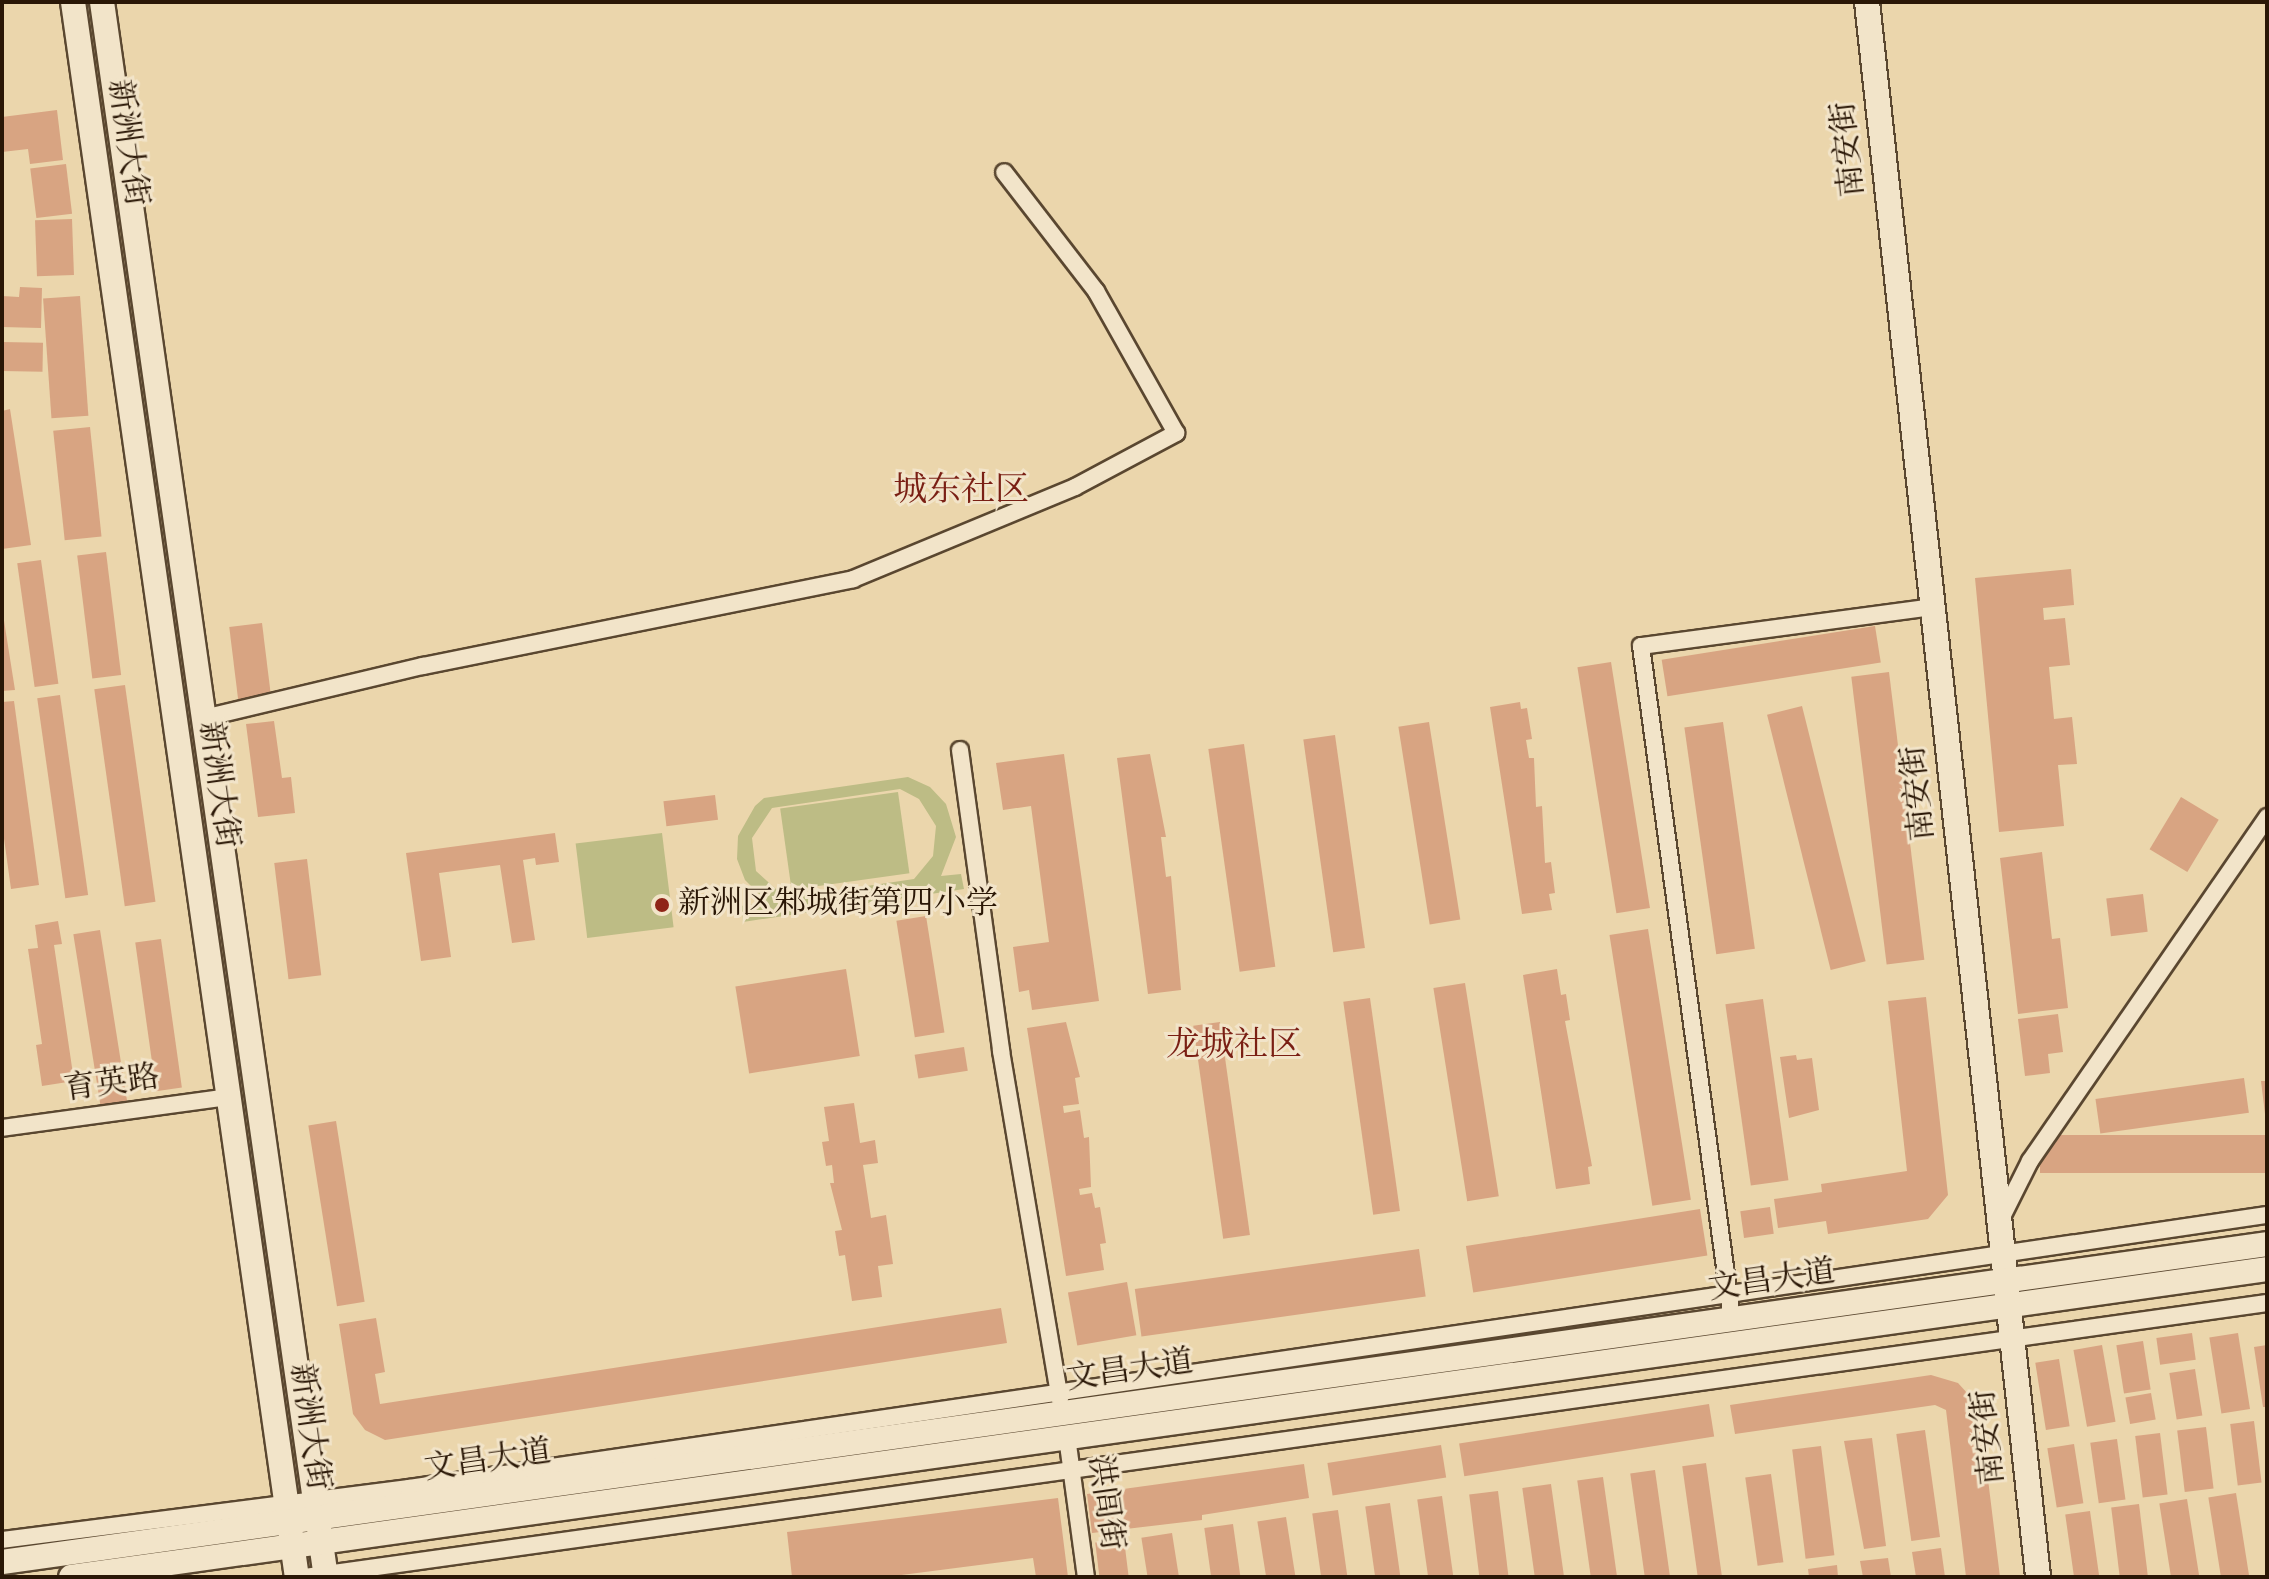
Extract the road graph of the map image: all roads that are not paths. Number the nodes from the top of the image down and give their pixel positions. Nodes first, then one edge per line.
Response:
1 (73, 2) edge
2 (102, 2) edge
3 (1867, 2) edge
4 (1004, 172) dead end
5 (1933, 607) junction
6 (204, 718) junction
7 (960, 750) dead end
8 (2267, 817) edge
9 (229, 1097) junction
10 (2, 1128) edge
11 (2267, 1215) edge
12 (1999, 1222) junction
13 (2267, 1244) edge
14 (2002, 1253) junction
15 (2267, 1269) edge
16 (1728, 1292) junction
17 (2007, 1293) junction
18 (2267, 1303) edge
19 (1732, 1319) junction
20 (2012, 1339) junction
21 (1063, 1414) junction
22 (1071, 1470) junction
23 (318, 1520) junction
24 (289, 1524) junction
25 (2, 1540) edge
26 (2, 1562) edge
27 (319, 1576) edge
28 (71, 1577) edge
29 (297, 1577) edge
30 (1086, 1577) edge
31 (2038, 1577) edge

1 - 9 main road, 新洲大街
2 - 6 main road, 新洲大街
3 - 5 main road, 南安街
4 - 6 street
5 - 12 main road, 南安街
5 - 16 street
6 - 23 main road, 新洲大街
7 - 21 street, 洪闾街
8 - 12 street
9 - 10 street, 育英路
9 - 24 main road, 新洲大街
11 - 14 street
12 - 14 main road, 南安街
13 - 17 main road, 文昌大道
14 - 16 street
14 - 17 main road, 南安街
15 - 17 main road, 文昌大道
16 - 19 street
16 - 21 street
17 - 19 main road, 文昌大道
17 - 20 main road, 南安街
17 - 21 main road, 文昌大道
18 - 20 street
19 - 21 main road, 文昌大道
20 - 22 street
20 - 31 main road, 南安街
21 - 22 street, 洪闾街
21 - 23 main road, 文昌大道
21 - 23 street
22 - 27 street
22 - 30 street, 洪闾街
23 - 24 main road, 文昌大道
23 - 24 street
23 - 27 main road, 新洲大街
24 - 25 street
24 - 26 main road, 文昌大道
24 - 28 main road, 文昌大道
24 - 29 main road, 新洲大街

